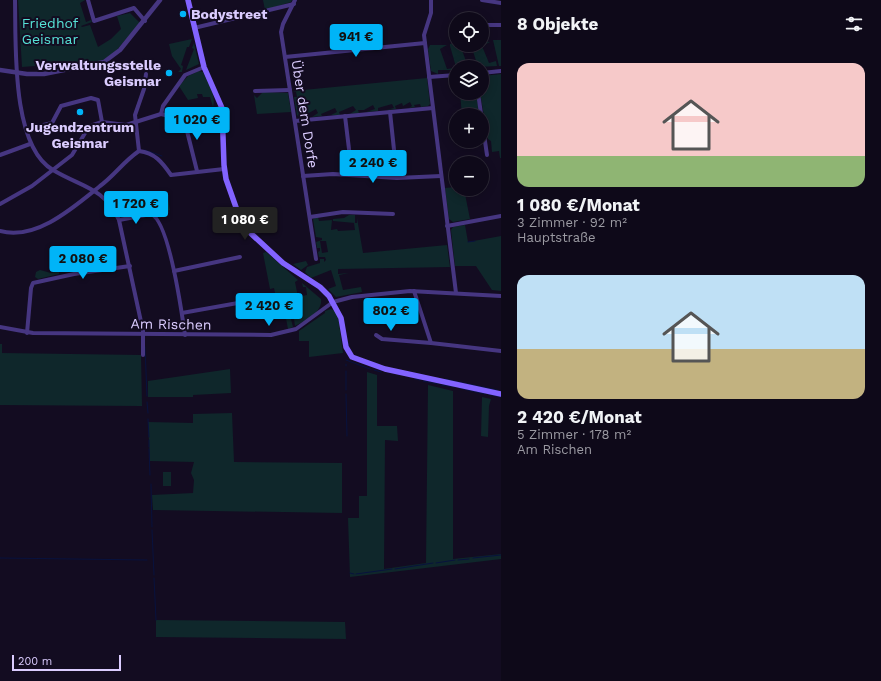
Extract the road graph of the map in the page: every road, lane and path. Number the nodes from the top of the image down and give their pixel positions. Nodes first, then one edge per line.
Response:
1 (15, 0) edge
2 (88, 0) edge
3 (160, 0) edge
4 (431, 0) edge
5 (482, 0) edge
6 (187, 1) edge
7 (295, 2) edge
8 (500, 3) edge
9 (144, 22) junction
10 (489, 25) edge
11 (501, 25) edge
12 (194, 28) junction
13 (425, 43) junction
14 (285, 57) junction
15 (204, 67) junction
16 (0, 70) edge
17 (501, 71) edge
18 (489, 72) edge
19 (17, 74) junction
20 (146, 74) dead end
21 (449, 76) edge
22 (429, 77) junction
23 (290, 90) junction
24 (256, 91) dead end
25 (479, 100) edge
26 (222, 108) junction
27 (433, 108) junction
28 (390, 112) junction
29 (160, 114) junction
30 (183, 115) junction
31 (345, 116) junction
32 (295, 121) junction
33 (102, 122) junction
34 (136, 123) junction
35 (26, 129) junction
36 (30, 144) junction
37 (139, 151) junction
38 (0, 155) edge
39 (487, 155) dead end
40 (224, 169) junction
41 (52, 170) junction
42 (197, 171) junction
43 (352, 174) junction
44 (303, 176) junction
45 (441, 176) junction
46 (397, 178) junction
47 (95, 190) junction
48 (0, 204) edge
49 (394, 214) dead end
50 (501, 216) edge
51 (310, 217) junction
52 (119, 220) junction
53 (447, 226) junction
54 (0, 231) edge
55 (240, 257) dead end
56 (316, 259) dead end
57 (130, 266) junction
58 (174, 271) junction
59 (414, 291) junction
60 (456, 293) junction
61 (501, 296) edge
62 (271, 297) dead end
63 (333, 302) junction
64 (182, 313) junction
65 (0, 327) edge
66 (27, 333) junction
67 (143, 334) junction
68 (185, 335) junction
69 (376, 335) dead end
70 (431, 343) junction
71 (501, 351) edge
72 (144, 355) dead end
73 (501, 394) edge

1 - 19 street
2 - 9 street
3 - 9 street
4 - 13 street
5 - 8 street
6 - 12 main road
7 - 12 street
7 - 14 street, Über dem Dorfe
9 - 19 street
10 - 11 street
12 - 15 main road
13 - 14 street
13 - 22 street
14 - 23 street, Über dem Dorfe
15 - 26 main road
15 - 29 street
16 - 19 street
17 - 18 street
19 - 35 street
20 - 34 street
21 - 22 street
22 - 27 street
23 - 24 street
23 - 32 street, Über dem Dorfe
25 - 39 street
26 - 30 street
26 - 40 main road
27 - 28 street
27 - 45 street
28 - 31 street
28 - 46 street
29 - 30 street
29 - 34 street
30 - 42 street
31 - 32 street
31 - 43 street
32 - 44 street, Über dem Dorfe
33 - 34 street
33 - 35 street
33 - 41 street
34 - 37 street
35 - 36 street
36 - 38 street
36 - 41 street
37 - 42 street
37 - 47 street
40 - 42 street
40 - 63 main road
41 - 47 street
41 - 48 street
43 - 44 street
43 - 46 street
44 - 51 street, Über dem Dorfe
45 - 46 street
45 - 53 street
47 - 52 street
47 - 54 street
49 - 51 street
50 - 53 street
51 - 56 street, Über dem Dorfe
52 - 57 street
52 - 58 street
53 - 60 street
55 - 58 street
57 - 66 street
57 - 67 street
58 - 64 street
59 - 60 street
59 - 63 street
59 - 70 street
60 - 61 street
62 - 64 street
63 - 68 street, Am Rischen
63 - 73 main road
64 - 68 street
65 - 66 street, Am Rischen
66 - 67 street, Am Rischen
67 - 68 street, Am Rischen
67 - 72 street
69 - 70 street
70 - 71 street

